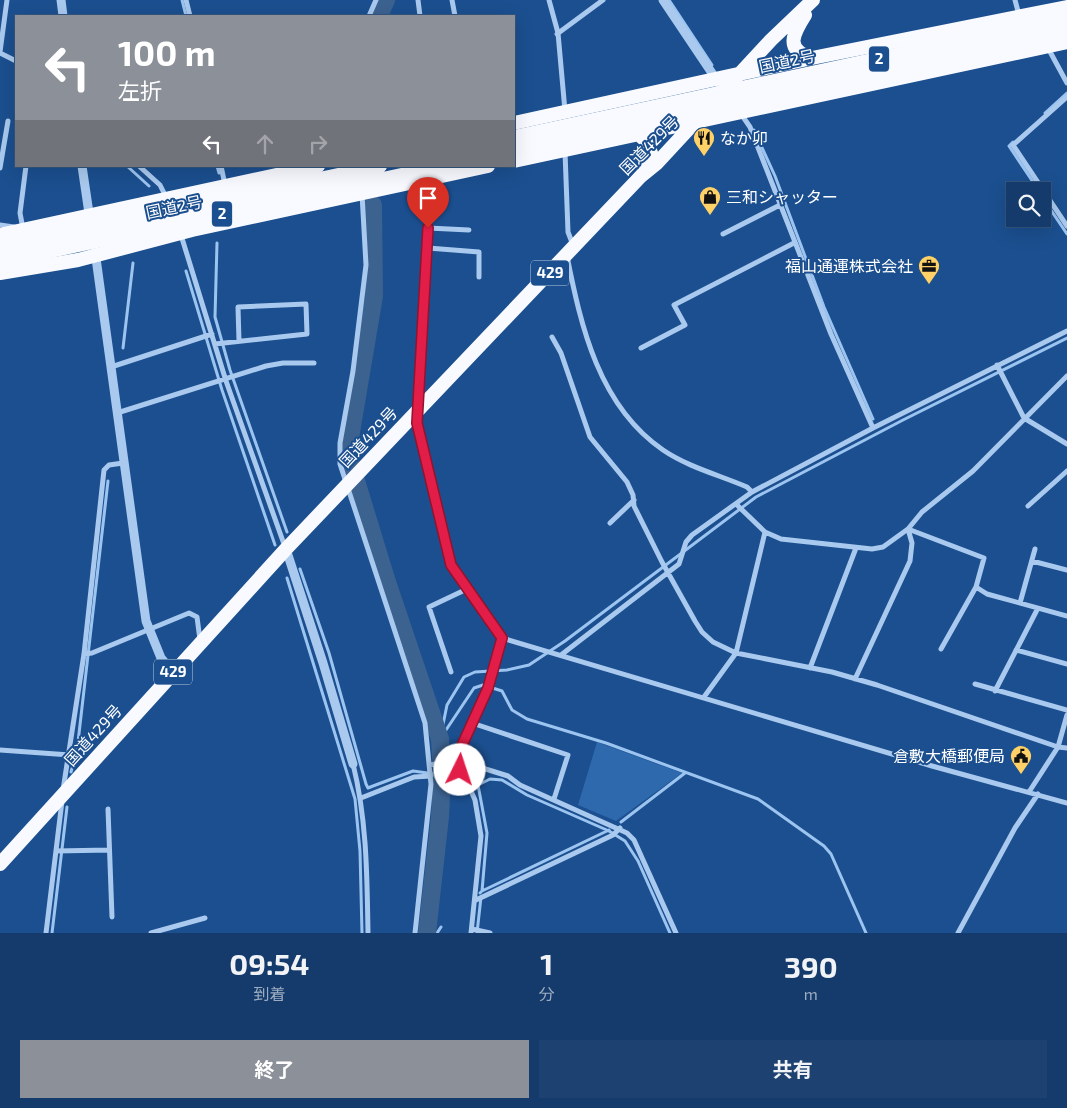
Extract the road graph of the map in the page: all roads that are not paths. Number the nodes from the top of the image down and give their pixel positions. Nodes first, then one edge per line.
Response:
1 (7, 0) edge
2 (61, 0) edge
3 (186, 0) edge
4 (376, 0) edge
5 (418, 0) edge
6 (452, 0) edge
7 (549, 0) edge
8 (603, 0) edge
9 (663, 0) edge
10 (1017, 0) edge
11 (812, 2) edge
12 (1067, 7) edge
13 (63, 15) edge
14 (190, 15) edge
15 (369, 15) edge
16 (420, 15) edge
17 (455, 15) edge
18 (1020, 18) junction
19 (1067, 18) edge
20 (1067, 32) edge
21 (557, 34) junction
22 (1067, 42) edge
23 (1047, 47) junction
24 (868, 48) junction
25 (0, 53) edge
26 (812, 58) junction
27 (15, 60) edge
28 (715, 80) junction
29 (877, 83) junction
30 (1067, 83) edge
31 (699, 84) junction
32 (728, 87) junction
33 (1067, 97) edge
34 (765, 107) junction
35 (565, 111) junction
36 (740, 112) junction
37 (8, 121) dead end
38 (696, 121) junction
39 (515, 122) edge
40 (638, 134) junction
41 (515, 138) edge
42 (565, 150) junction
43 (515, 151) edge
44 (515, 161) edge
45 (26, 167) edge
46 (82, 167) edge
47 (140, 167) edge
48 (221, 167) edge
49 (313, 167) edge
50 (360, 167) edge
51 (375, 167) edge
52 (438, 167) edge
53 (479, 167) edge
54 (0, 168) edge
55 (428, 173) edge
56 (641, 176) junction
57 (225, 186) junction
58 (362, 194) junction
59 (167, 199) junction
60 (780, 205) junction
61 (89, 215) junction
62 (0, 225) edge
63 (1067, 226) edge
64 (428, 228) junction
65 (23, 229) junction
66 (469, 230) dead end
67 (723, 234) dead end
68 (0, 235) edge
69 (181, 235) junction
70 (794, 243) junction
71 (0, 248) edge
72 (428, 248) junction
73 (570, 252) junction
74 (96, 256) junction
75 (78, 260) junction
76 (0, 262) edge
77 (0, 273) edge
78 (479, 276) dead end
79 (0, 280) edge
80 (1067, 331) edge
81 (207, 335) junction
82 (552, 337) dead end
83 (239, 341) junction
84 (219, 343) junction
85 (640, 348) dead end
86 (314, 363) dead end
87 (111, 367) junction
88 (999, 370) junction
89 (1067, 376) edge
90 (226, 380) junction
91 (416, 412) junction
92 (117, 414) junction
93 (1024, 418) junction
94 (873, 428) junction
95 (1067, 444) edge
96 (123, 463) junction
97 (1067, 471) edge
98 (348, 484) junction
99 (752, 492) junction
100 (634, 500) junction
101 (737, 505) junction
102 (1028, 506) dead end
103 (610, 523) dead end
104 (908, 529) junction
105 (765, 532) junction
106 (856, 548) junction
107 (286, 549) junction
108 (1036, 549) dead end
109 (1032, 561) junction
110 (1067, 570) edge
111 (668, 571) junction
112 (976, 587) junction
113 (467, 589) junction
114 (1020, 603) junction
115 (1038, 608) junction
116 (1067, 616) edge
117 (149, 630) junction
118 (502, 638) junction
119 (200, 643) junction
120 (941, 650) dead end
121 (1016, 650) junction
122 (736, 653) junction
123 (87, 654) junction
124 (558, 654) junction
125 (1067, 664) edge
126 (810, 668) junction
127 (173, 672) junction
128 (451, 672) dead end
129 (855, 678) junction
130 (975, 684) dead end
131 (995, 691) junction
132 (704, 697) junction
133 (1067, 710) edge
134 (1067, 715) edge
135 (472, 723) junction
136 (1058, 746) junction
137 (1067, 748) edge
138 (0, 750) edge
139 (70, 756) junction
140 (454, 760) junction
141 (353, 764) joint
142 (431, 770) junction
143 (1029, 792) junction
144 (63, 794) junction
145 (1038, 794) junction
146 (362, 798) junction
147 (554, 799) junction
148 (1067, 803) edge
149 (108, 809) dead end
150 (616, 832) junction
151 (110, 850) junction
152 (60, 851) junction
153 (0, 864) edge
154 (479, 898) junction
155 (112, 917) dead end
156 (205, 918) dead end
157 (474, 930) edge
158 (46, 933) edge
159 (151, 933) edge
160 (368, 933) edge
161 (415, 933) edge
162 (490, 933) edge
163 (676, 933) edge
164 (958, 933) edge

1 - 25 street
2 - 13 street
3 - 14 street
4 - 15 street
5 - 16 street
6 - 17 street
7 - 21 street
8 - 21 street
9 - 28 street
10 - 18 street
11 - 26 highway
11 - 32 highway, 国道429号 / 429
12 - 18 highway
18 - 24 highway
19 - 41 highway, 国道2号 / 2, bridge
20 - 43 highway, 国道2号 / 2, bridge
21 - 35 street
22 - 23 highway
23 - 29 highway
23 - 30 street
24 - 26 highway
24 - 29 street
25 - 27 street
26 - 32 highway
28 - 31 highway
28 - 32 highway
28 - 32 street
29 - 34 highway
31 - 32 highway
31 - 35 highway
32 - 34 highway
32 - 36 street
32 - 38 highway, 国道429号 / 429
33 - 63 street
34 - 36 highway
35 - 39 highway
35 - 42 street
36 - 38 highway
36 - 60 street
37 - 54 street
38 - 40 highway
38 - 56 highway, 国道429号 / 429
40 - 42 highway
40 - 56 highway
42 - 44 highway
42 - 73 street
45 - 65 street
46 - 61 street
47 - 59 street
48 - 57 street
49 - 57 highway
50 - 58 street
51 - 71 highway, 国道2号 / 2, bridge
52 - 76 highway, 国道2号 / 2, bridge
53 - 55 highway
55 - 58 highway
55 - 64 street
56 - 73 highway, 国道429号 / 429
57 - 59 highway
58 - 69 highway
58 - 98 street
59 - 61 highway
60 - 67 street
60 - 70 street
61 - 65 highway
61 - 74 street
62 - 65 street
64 - 66 street
64 - 72 street
65 - 68 highway
69 - 74 highway
69 - 81 street
70 - 85 street
70 - 94 street
72 - 78 street
72 - 91 street
73 - 91 highway, 国道429号 / 429
73 - 99 street
74 - 75 highway
74 - 87 street
75 - 77 highway
75 - 79 street
80 - 88 street
81 - 84 street
81 - 87 street
82 - 100 street
83 - 83 street
83 - 84 street
84 - 90 street
86 - 90 street
87 - 92 street
88 - 93 street
88 - 94 street
89 - 93 street
90 - 92 street
90 - 107 street
91 - 98 highway, 国道429号 / 429
91 - 113 street
92 - 96 street
93 - 95 street
93 - 104 street
94 - 99 street
96 - 117 street
96 - 123 street
97 - 102 street
98 - 107 highway, 国道429号 / 429
98 - 142 street
99 - 101 street
100 - 103 street
100 - 111 street
101 - 105 street
101 - 111 street
104 - 106 street
104 - 112 street
104 - 129 street
105 - 106 street
105 - 122 street
106 - 126 street
107 - 119 highway, 国道429号 / 429
107 - 141 street
108 - 109 street
109 - 110 street
109 - 114 street
111 - 122 street
111 - 124 street
112 - 114 street
112 - 120 street
113 - 118 street
113 - 128 street
114 - 115 street
115 - 116 street
115 - 121 street
117 - 119 street
117 - 123 street
117 - 127 street
118 - 124 street
118 - 135 street
119 - 127 highway, 国道429号 / 429
121 - 125 street
121 - 131 street
122 - 126 street
122 - 132 street
123 - 139 street
124 - 132 street
126 - 129 street
127 - 144 highway, 国道429号 / 429
129 - 136 street
130 - 131 street
131 - 133 street
132 - 143 street
134 - 136 street
135 - 140 street
135 - 147 street
136 - 137 street
136 - 143 street
138 - 139 street
139 - 144 street
140 - 142 street
140 - 147 street
140 - 154 street
141 - 146 street
142 - 146 street
142 - 161 street
143 - 145 street
144 - 152 street
144 - 153 highway, 国道429号 / 429
145 - 148 street
145 - 164 street
146 - 160 street
147 - 150 street
149 - 151 street
150 - 154 street
150 - 163 street
151 - 152 street
151 - 155 street
152 - 158 street
154 - 157 street
156 - 159 street
157 - 162 street

